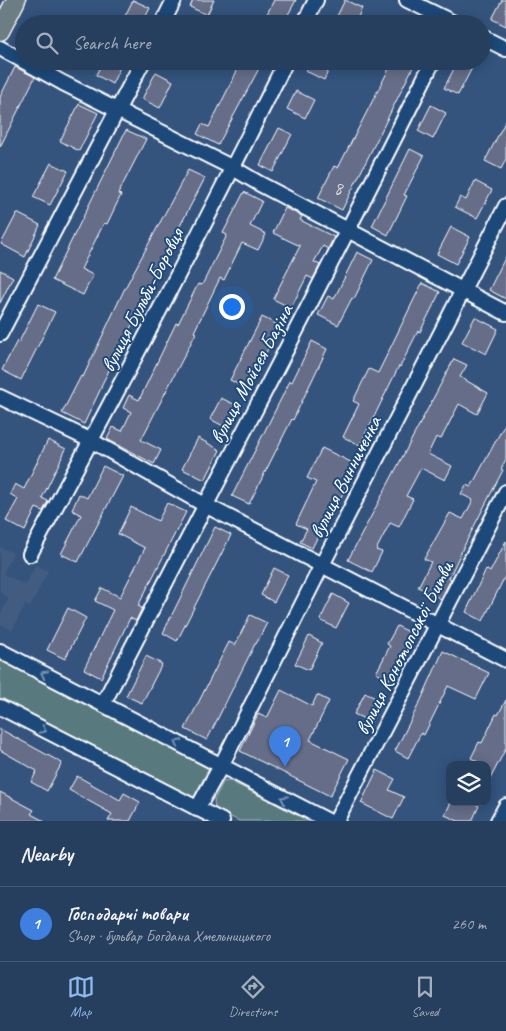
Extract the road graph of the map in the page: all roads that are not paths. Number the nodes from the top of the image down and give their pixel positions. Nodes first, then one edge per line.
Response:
1 (16, 0) edge
2 (174, 0) edge
3 (316, 0) edge
4 (408, 0) edge
5 (166, 15) edge
6 (308, 15) edge
7 (438, 15) edge
8 (0, 31) edge
9 (491, 42) edge
10 (0, 48) edge
11 (506, 49) edge
12 (15, 56) edge
13 (41, 70) edge
14 (138, 70) edge
15 (282, 70) edge
16 (429, 70) edge
17 (118, 111) junction
18 (233, 168) junction
19 (506, 206) edge
20 (349, 230) junction
21 (463, 291) junction
22 (506, 313) edge
23 (0, 334) edge
24 (0, 397) edge
25 (92, 441) junction
26 (506, 492) edge
27 (205, 505) junction
28 (30, 554) dead end
29 (322, 565) junction
30 (438, 625) junction
31 (0, 651) edge
32 (506, 660) edge
33 (103, 704) junction
34 (0, 707) edge
35 (221, 766) junction
36 (506, 806) edge
37 (197, 809) junction
38 (222, 821) edge
39 (328, 821) edge
40 (336, 821) edge
41 (498, 821) edge

1 - 8 main road
2 - 5 street
3 - 6 street
4 - 7 street
9 - 11 street
10 - 12 street
13 - 17 street
14 - 17 street
15 - 18 street, вулиця Бульби-Боровця
16 - 20 street, вулиця Мойсея Базіна
17 - 18 street
17 - 23 street
18 - 20 street
18 - 25 street, вулиця Бульби-Боровця
19 - 21 street, вулиця Винниченка
20 - 21 street
20 - 27 street, вулиця Мойсея Базіна
21 - 22 street
21 - 29 street, вулиця Винниченка
24 - 25 street
25 - 27 street
25 - 28 street, вулиця Бульби-Боровця
26 - 30 street, вулиця Конотопської Битви
27 - 29 street
27 - 33 street, вулиця Мойсея Базіна
29 - 30 street
29 - 35 street, вулиця Винниченка
30 - 32 street
30 - 40 street, вулиця Конотопської Битви
33 -> 31 street
35 -> 33 street
34 -> 37 street
35 - 37 street, вулиця Винниченка
39 -> 35 street
36 - 41 street
37 - 38 street

